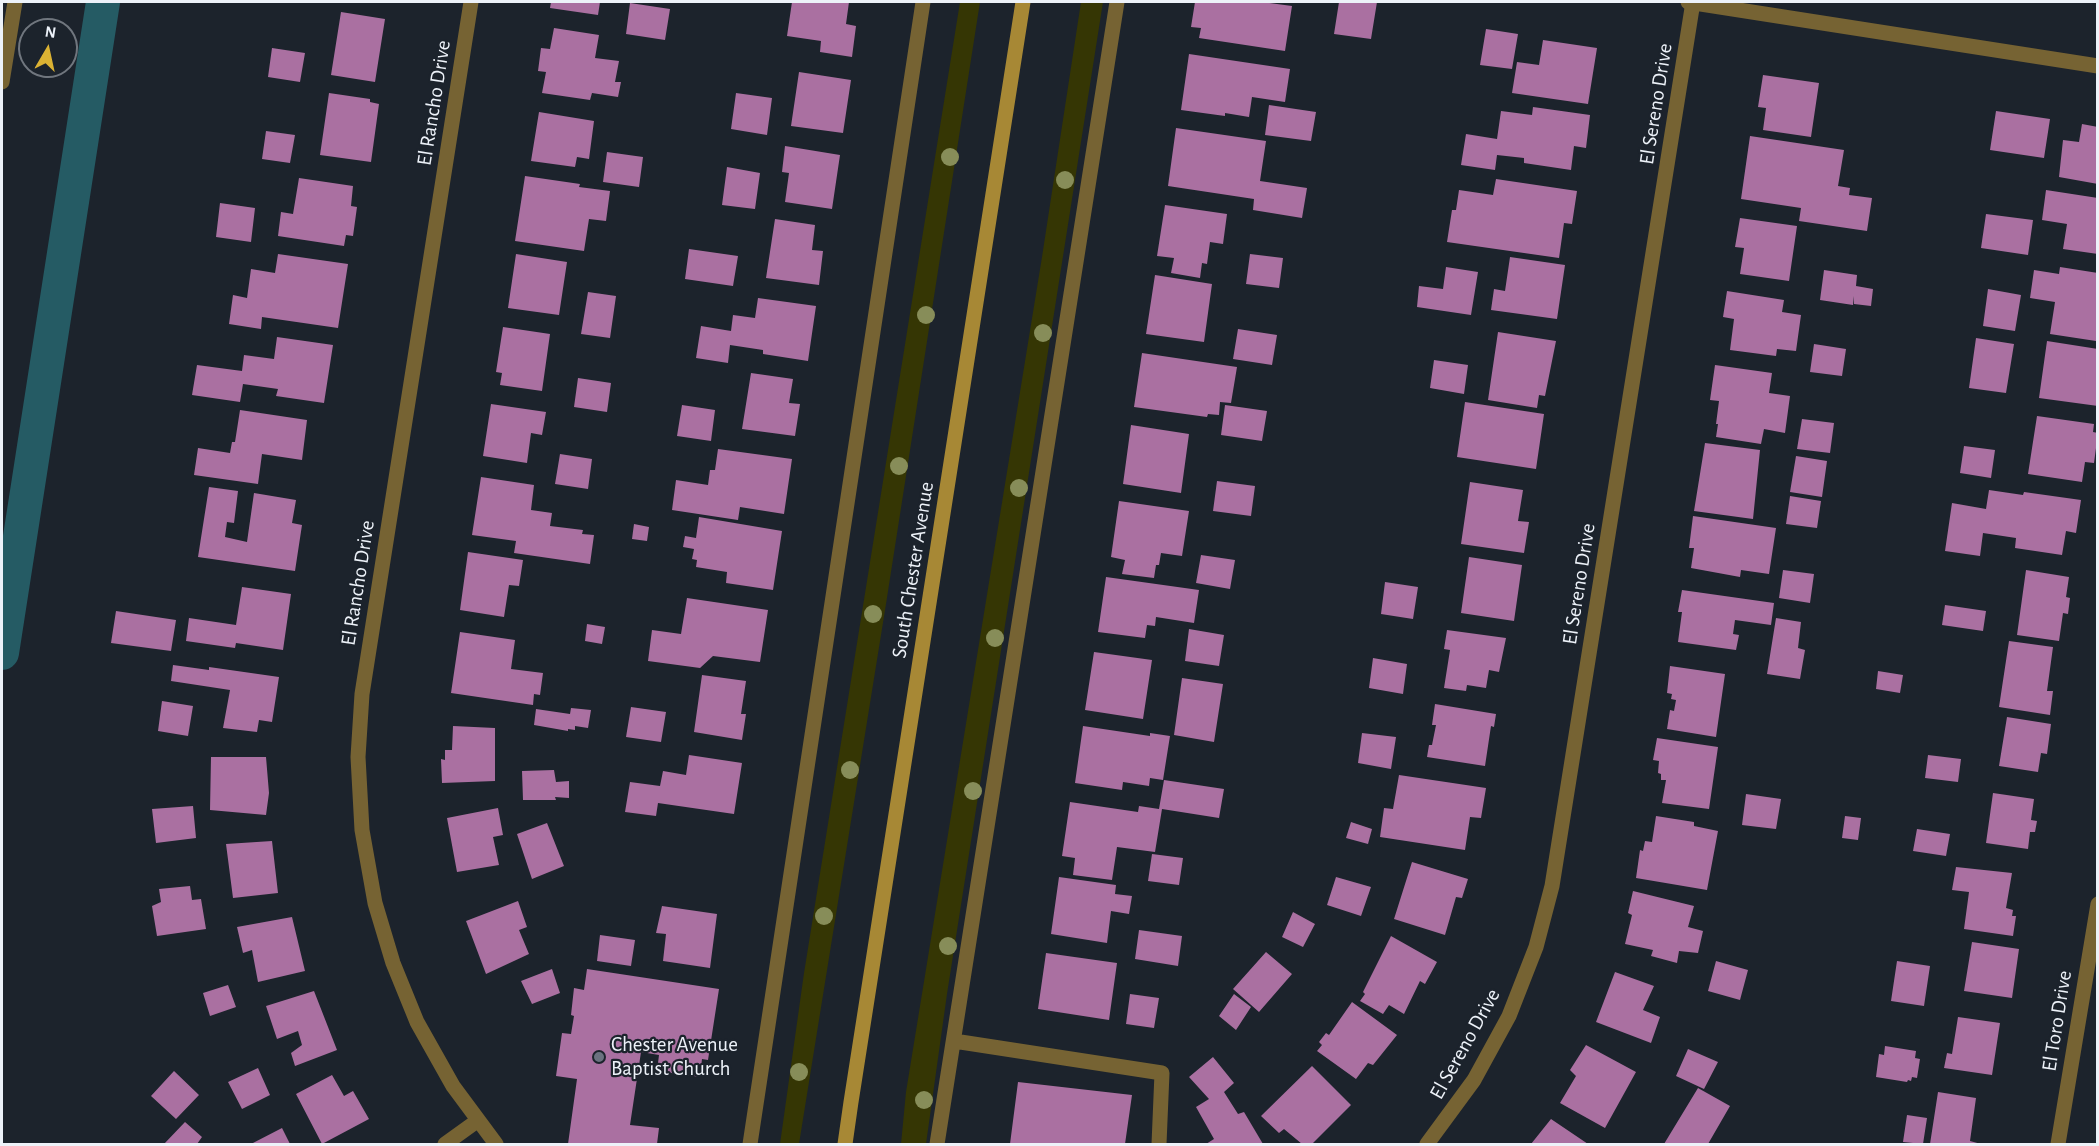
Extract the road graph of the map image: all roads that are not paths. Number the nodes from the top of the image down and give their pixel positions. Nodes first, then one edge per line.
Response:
1 (15, 2) edge
2 (471, 2) edge
3 (922, 2) edge
4 (1023, 2) edge
5 (1117, 2) edge
6 (1688, 2) edge
7 (1693, 2) edge
8 (2097, 66) edge
9 (2, 82) edge
10 (2097, 904) edge
11 (954, 1041) junction
12 (945, 1103) junction
13 (477, 1121) junction
14 (445, 1144) edge
15 (496, 1144) edge
16 (750, 1144) edge
17 (845, 1144) edge
18 (938, 1144) edge
19 (946, 1144) edge
20 (1159, 1144) edge
21 (1427, 1144) edge
22 (2058, 1144) edge

1 - 9 street
2 - 13 street, El Rancho Drive
3 - 16 street
4 - 17 main road, South Chester Avenue
5 - 11 street
6 - 7 street
7 - 8 street
7 - 21 street, El Sereno Drive
10 - 22 street, El Toro Drive
11 - 12 street
11 - 20 street
12 - 18 street
12 - 19 street
13 - 14 street
13 - 15 street, El Rancho Drive

